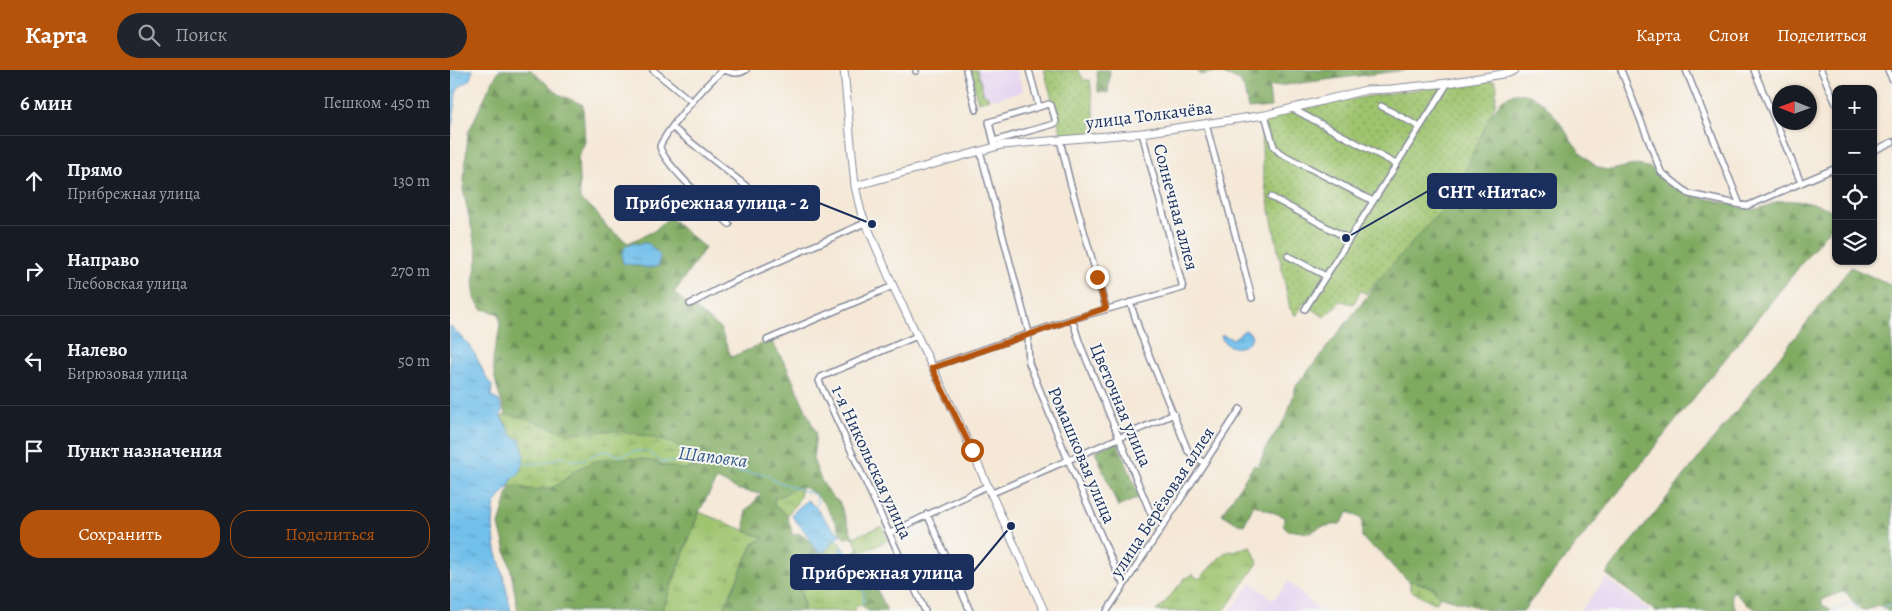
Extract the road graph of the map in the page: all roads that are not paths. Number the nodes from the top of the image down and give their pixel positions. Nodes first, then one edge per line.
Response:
1 (653, 70) edge
2 (746, 70) edge
3 (844, 70) edge
4 (966, 70) edge
5 (1029, 70) edge
6 (1516, 70) edge
7 (1621, 70) edge
8 (1686, 70) edge
9 (1754, 70) edge
10 (1822, 70) edge
11 (1888, 70) edge
12 (1892, 79) edge
13 (1448, 83) junction
14 (1832, 94) edge
15 (692, 102) junction
16 (1381, 106) dead end
17 (1039, 107) junction
18 (1292, 109) junction
19 (976, 110) dead end
20 (1265, 115) junction
21 (1206, 124) junction
22 (1420, 127) junction
23 (673, 128) junction
24 (1142, 133) junction
25 (1060, 140) junction
26 (1892, 142) edge
27 (995, 144) junction
28 (1877, 149) edge
29 (980, 151) junction
30 (1396, 164) junction
31 (1832, 170) edge
32 (1801, 184) junction
33 (746, 186) dead end
34 (855, 186) junction
35 (1271, 197) dead end
36 (1373, 201) junction
37 (1740, 205) junction
38 (865, 223) junction
39 (728, 224) dead end
40 (1349, 238) junction
41 (1288, 256) dead end
42 (1326, 276) junction
43 (893, 286) junction
44 (1252, 298) dead end
45 (1130, 302) junction
46 (690, 304) dead end
47 (1106, 308) junction
48 (1305, 309) dead end
49 (1072, 319) junction
50 (1029, 333) junction
51 (917, 336) junction
52 (767, 340) dead end
53 (932, 368) junction
54 (1240, 409) dead end
55 (1174, 414) junction
56 (1119, 438) junction
57 (1068, 460) junction
58 (1204, 462) junction
59 (987, 486) junction
60 (990, 494) junction
61 (927, 514) junction
62 (1165, 523) junction
63 (890, 533) junction
64 (1125, 584) junction
65 (925, 611) edge
66 (970, 611) edge
67 (1044, 611) edge
68 (1107, 611) edge

1 - 15 street
2 - 15 street
3 - 34 street
4 - 19 street
5 - 17 street
6 - 13 street, улица Толкачёва
7 - 37 street
8 - 37 street
9 - 32 street
10 - 14 street
11 - 12 street
13 - 18 street, улица Толкачёва
13 - 22 street
15 - 23 street
16 - 22 street
17 - 27 street
17 - 27 street
18 - 20 street, улица Толкачёва
18 - 30 street
20 - 21 street, улица Толкачёва
20 - 36 street
21 - 24 street, улица Толкачёва
21 - 44 street
22 - 30 street
23 - 33 street
23 - 39 street
24 - 25 street, улица Толкачёва
24 - 45 street, Солнечная аллея
25 - 27 street, улица Толкачёва
25 - 47 street
26 - 28 street
27 - 29 street, улица Толкачёва
29 - 34 street, улица Толкачёва
29 - 50 street, Ромашковая улица
30 - 36 street
31 - 32 street
32 - 37 street
34 - 38 street
35 - 40 street
36 - 40 street
38 - 43 street
38 - 46 street
40 - 42 street
41 - 42 street
42 - 48 street
43 - 51 street
43 - 52 street
45 - 47 street
45 - 55 street
47 - 49 street
49 - 50 street
49 - 56 street, Цветочная улица
50 - 53 street
50 - 57 street, Ромашковая улица
51 - 53 street
51 - 63 street, 1-я Никольская улица
53 - 59 street
54 - 58 street, улица Берёзовая аллея
55 - 56 street
55 - 58 street
56 - 57 street
56 - 62 street, Цветочная улица
57 - 60 street
57 - 64 street, Ромашковая улица
58 - 62 street, улица Берёзовая аллея
59 - 60 street
59 - 61 street
60 - 67 street
61 - 63 street
61 - 66 street
62 - 64 street, улица Берёзовая аллея
63 - 65 street, 1-я Никольская улица
64 - 68 street, улица Берёзовая аллея

